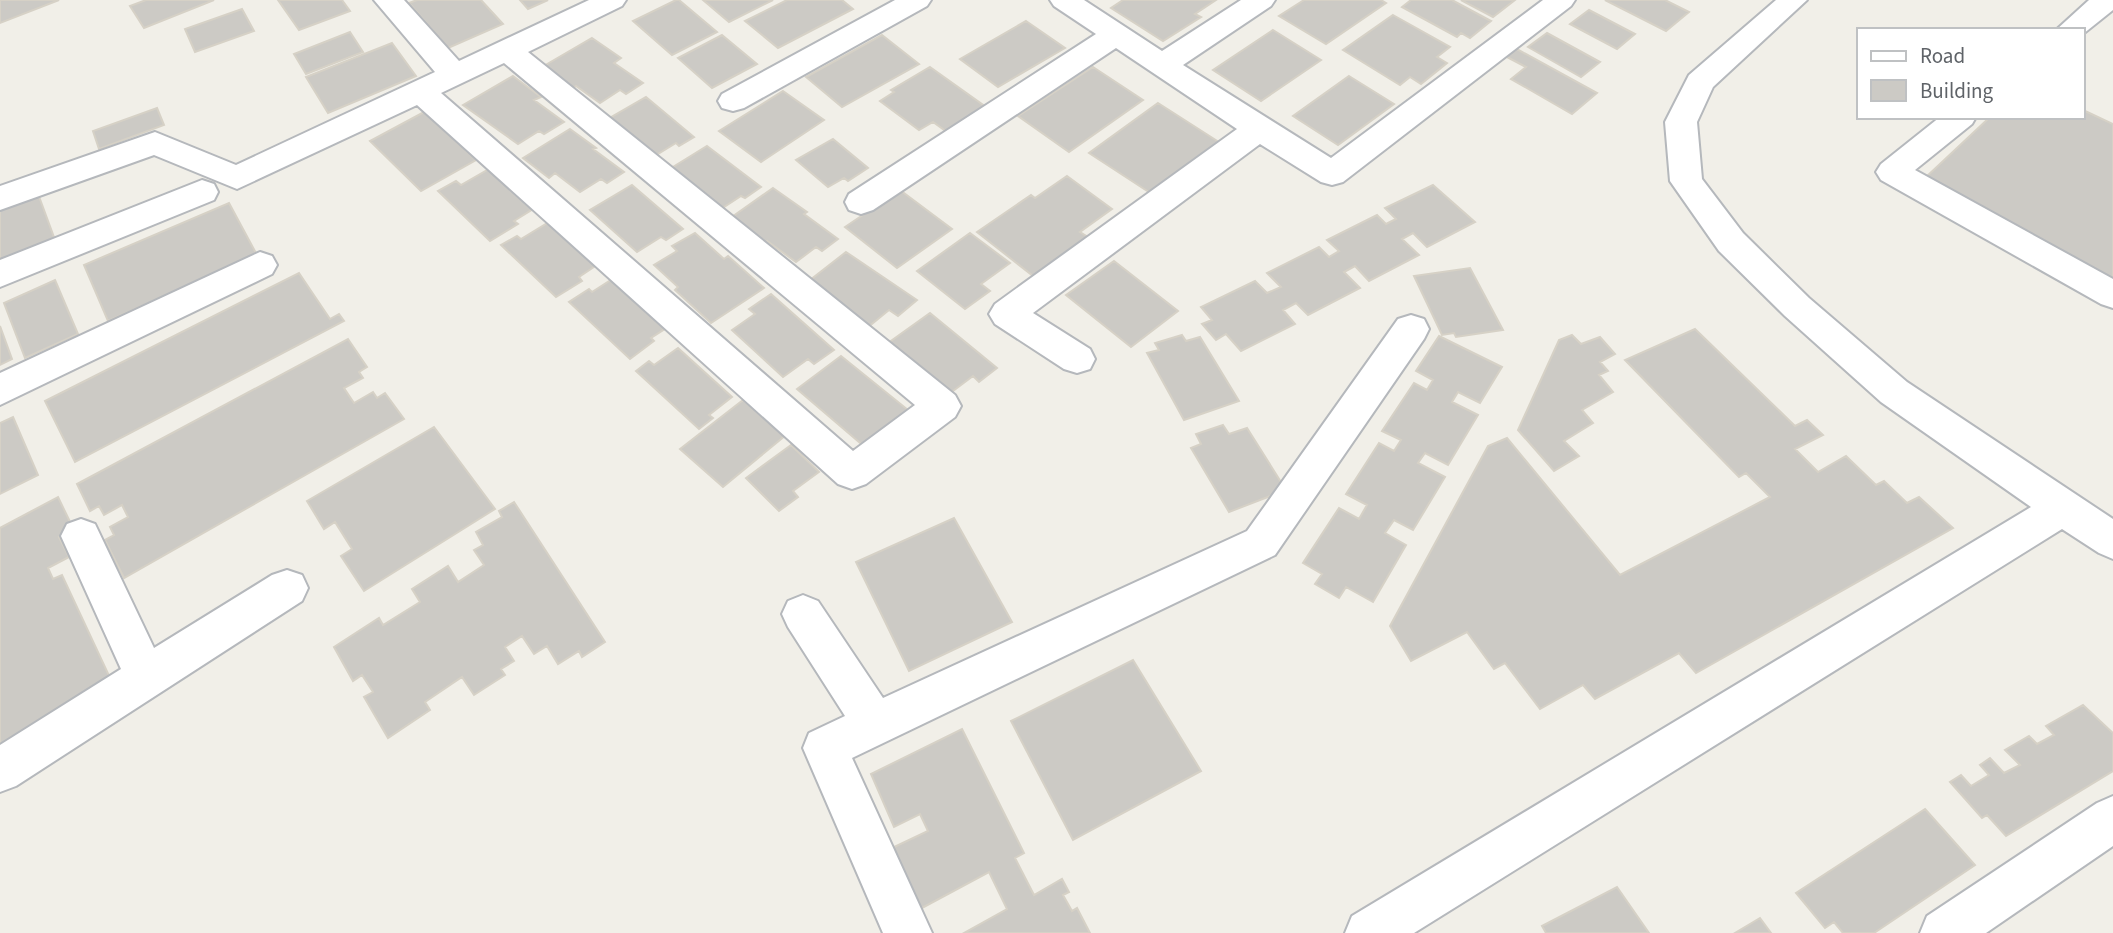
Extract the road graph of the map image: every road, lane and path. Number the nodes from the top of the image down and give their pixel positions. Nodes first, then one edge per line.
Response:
1 (388, 0) edge
2 (917, 0) edge
3 (1064, 0) edge
4 (1261, 0) edge
5 (1561, 0) edge
6 (1793, 0) edge
7 (2107, 0) edge
8 (605, 1) edge
9 (2072, 28) edge
10 (1116, 34) junction
11 (507, 50) junction
12 (1163, 64) junction
13 (455, 75) junction
14 (420, 92) junction
15 (733, 101) dead end
16 (1958, 119) edge
17 (1259, 129) junction
18 (202, 192) dead end
19 (0, 198) edge
20 (861, 202) dead end
21 (260, 265) dead end
22 (0, 274) edge
23 (2113, 295) edge
24 (1411, 329) dead end
25 (1077, 359) dead end
26 (0, 390) edge
27 (2063, 508) junction
28 (81, 536) dead end
29 (2113, 541) edge
30 (287, 588) dead end
31 (803, 614) dead end
32 (146, 677) junction
33 (876, 724) junction
34 (0, 770) edge
35 (2113, 819) edge
36 (908, 933) edge
37 (1369, 933) edge
38 (1944, 933) edge

1 - 13 street
2 - 15 street
3 - 10 street
4 - 12 street
5 - 17 street
6 - 27 street
7 - 9 street
8 - 11 street
10 - 12 street
10 - 20 street
11 - 13 street
11 - 14 street
12 - 17 street
13 - 14 street
14 - 19 street
16 - 23 street
17 - 25 street
18 - 22 street
21 - 26 street
24 - 33 street
27 - 29 street
27 - 37 street
28 - 32 street
30 - 32 street
31 - 33 street
32 - 34 street
33 - 36 street
35 - 38 street

